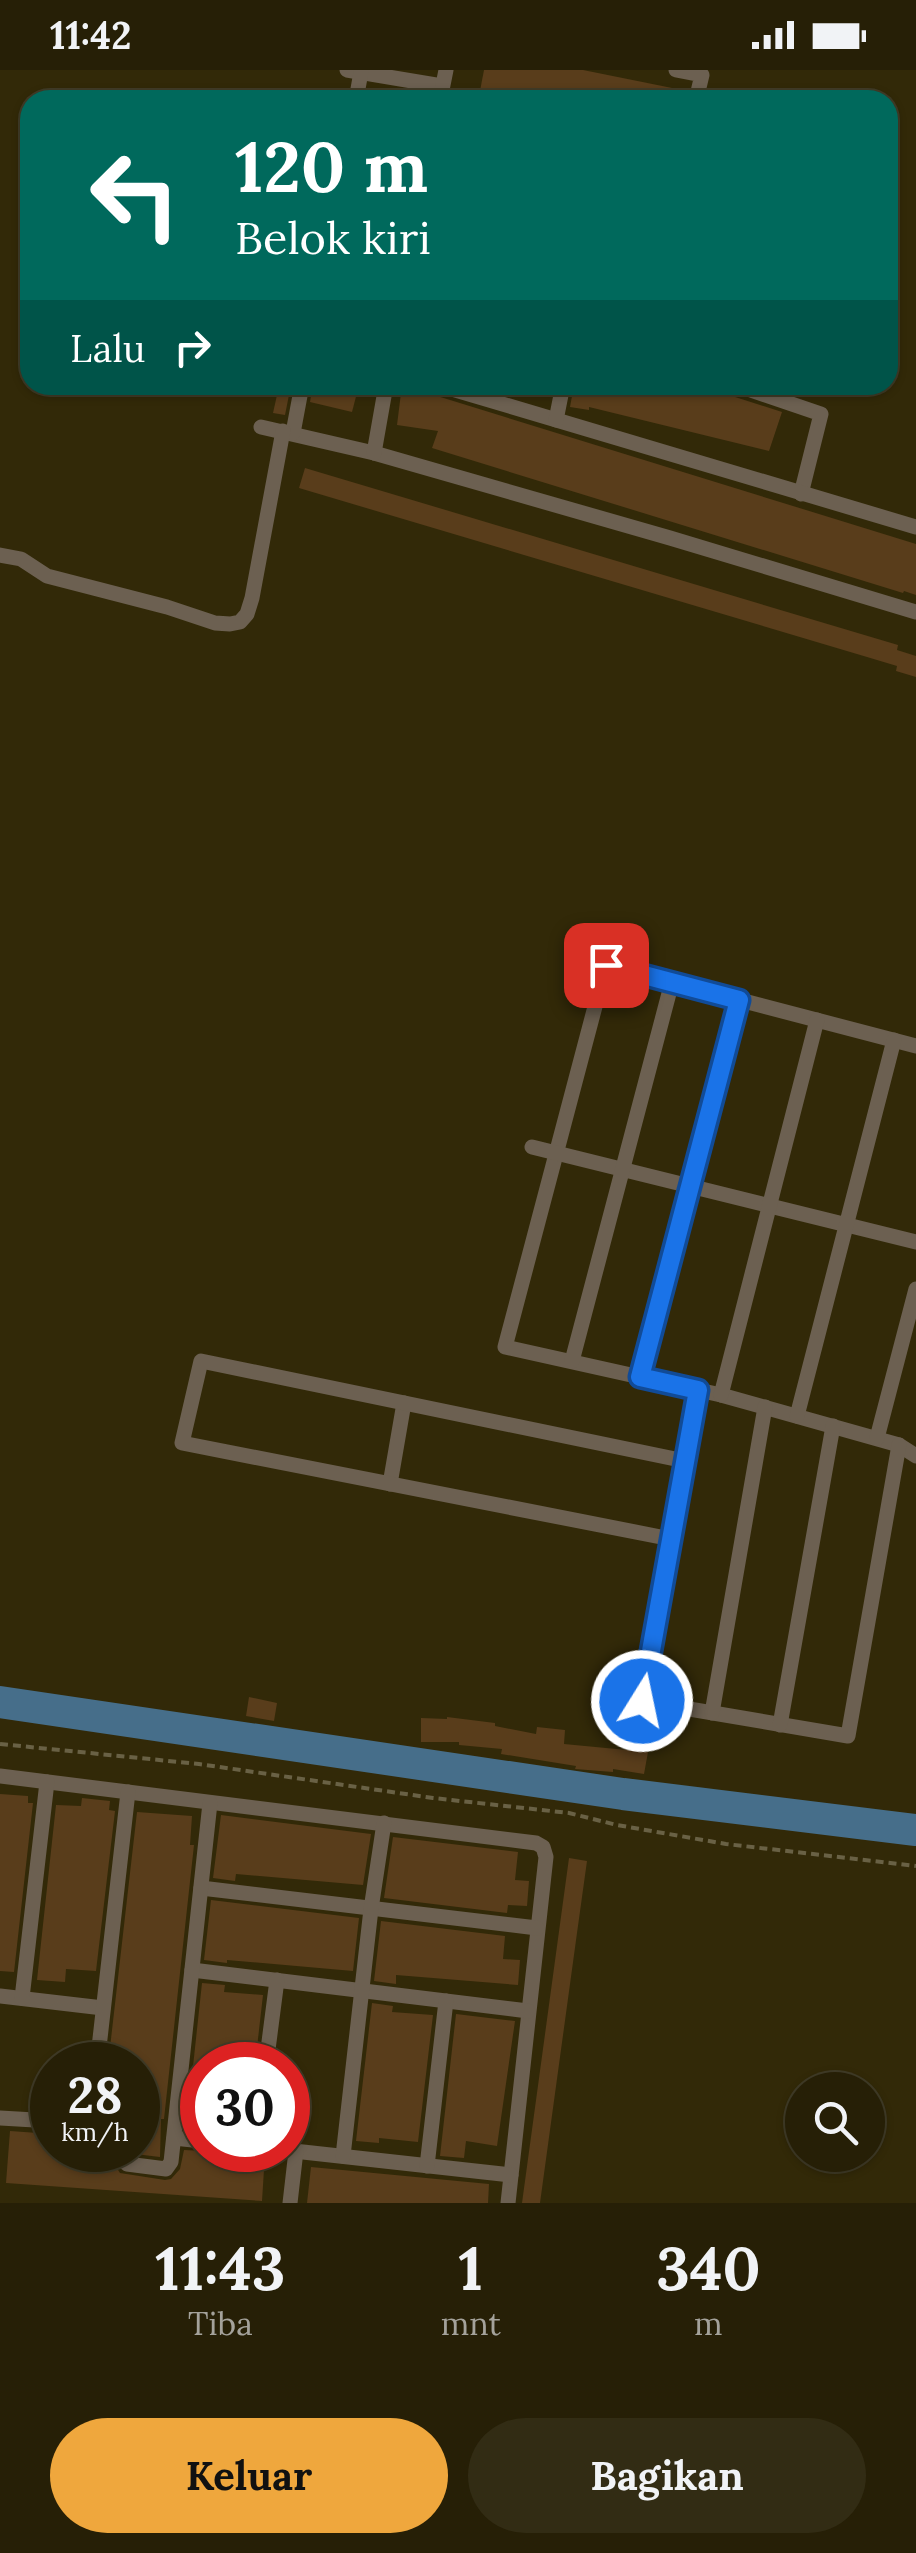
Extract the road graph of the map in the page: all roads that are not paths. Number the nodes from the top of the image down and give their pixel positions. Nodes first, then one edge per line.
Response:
1 (676, 70) edge
2 (354, 71) edge
3 (702, 75) junction
4 (722, 78) dead end
5 (443, 85) edge
6 (698, 90) edge
7 (299, 395) edge
8 (384, 395) edge
9 (491, 395) edge
10 (560, 395) edge
11 (766, 395) edge
12 (556, 420) junction
13 (261, 427) dead end
14 (288, 432) junction
15 (374, 453) junction
16 (801, 494) junction
17 (916, 527) edge
18 (0, 555) edge
19 (916, 612) edge
20 (672, 982) junction
21 (739, 1000) junction
22 (817, 1020) junction
23 (894, 1040) junction
24 (916, 1046) edge
25 (532, 1148) dead end
26 (556, 1153) junction
27 (622, 1170) junction
28 (690, 1186) junction
29 (769, 1206) junction
30 (846, 1224) junction
31 (916, 1242) edge
32 (916, 1289) edge
33 (897, 1360) junction
34 (572, 1361) junction
35 (916, 1366) edge
36 (640, 1377) junction
37 (698, 1390) junction
38 (720, 1394) junction
39 (404, 1403) junction
40 (766, 1407) junction
41 (797, 1416) junction
42 (832, 1426) junction
43 (876, 1438) junction
44 (899, 1445) junction
45 (916, 1456) edge
46 (685, 1461) junction
47 (390, 1484) junction
48 (671, 1539) junction
49 (712, 1713) junction
50 (780, 1724) junction
51 (0, 1776) edge
52 (47, 1782) junction
53 (128, 1792) junction
54 (210, 1803) junction
55 (384, 1824) junction
56 (201, 1888) junction
57 (370, 1908) junction
58 (537, 1928) junction
59 (192, 1970) junction
60 (277, 1980) junction
61 (363, 1991) junction
62 (0, 1996) edge
63 (22, 1998) junction
64 (446, 2001) junction
65 (103, 2008) junction
66 (528, 2011) junction
67 (99, 2042) edge
68 (269, 2042) edge
69 (0, 2118) edge
70 (30, 2120) edge
71 (174, 2138) junction
72 (180, 2139) edge
73 (310, 2153) edge
74 (344, 2156) junction
75 (427, 2166) junction
76 (160, 2168) edge
77 (290, 2172) edge
78 (511, 2175) junction
79 (290, 2203) edge
80 (508, 2203) edge

1 - 3 street
2 - 5 street
3 - 4 street
3 - 6 street
7 - 14 street
8 - 15 street
9 - 12 street
10 - 12 street
11 - 16 street
12 - 16 street
13 - 14 street
14 - 15 street
14 - 18 street
15 - 19 street
16 - 17 street
20 - 21 street
20 - 26 street
20 - 27 street
21 - 22 street
21 - 28 street
22 - 23 street
22 - 29 street
23 - 24 street
23 - 30 street
25 - 26 street
26 - 27 street
26 - 34 street
27 - 28 street
27 - 34 street
28 - 29 street
28 - 36 street
29 - 30 street
29 - 38 street
30 - 31 street
30 - 41 street
32 - 33 street
33 - 35 street
33 - 43 street
34 - 36 street
36 - 37 street
37 - 38 street
37 - 46 street
38 - 40 street
39 - 46 street
39 - 47 street
39 - 47 street
40 - 41 street
40 - 49 street
41 - 42 street
42 - 43 street
42 - 50 street
43 - 44 street
44 - 45 street
44 - 50 street
46 - 48 street
47 - 48 street
48 - 49 street
49 - 50 street
51 - 52 street
52 - 53 street
52 - 63 street
53 - 54 street
53 - 65 street
54 - 55 street
54 - 56 street
55 - 57 street
55 - 58 street
56 - 57 street
56 - 59 street
57 - 58 street
57 - 61 street
58 - 66 street
59 - 60 street
59 - 71 street
60 - 61 street
60 - 68 street
61 - 64 street
61 - 74 street
62 - 63 street
63 - 65 street
64 - 66 street
64 - 75 street
65 - 67 street
66 - 78 street
69 - 70 street
71 - 72 street
71 - 76 street
73 - 74 street
74 - 75 street
75 - 78 street
77 - 79 street
78 - 80 street

